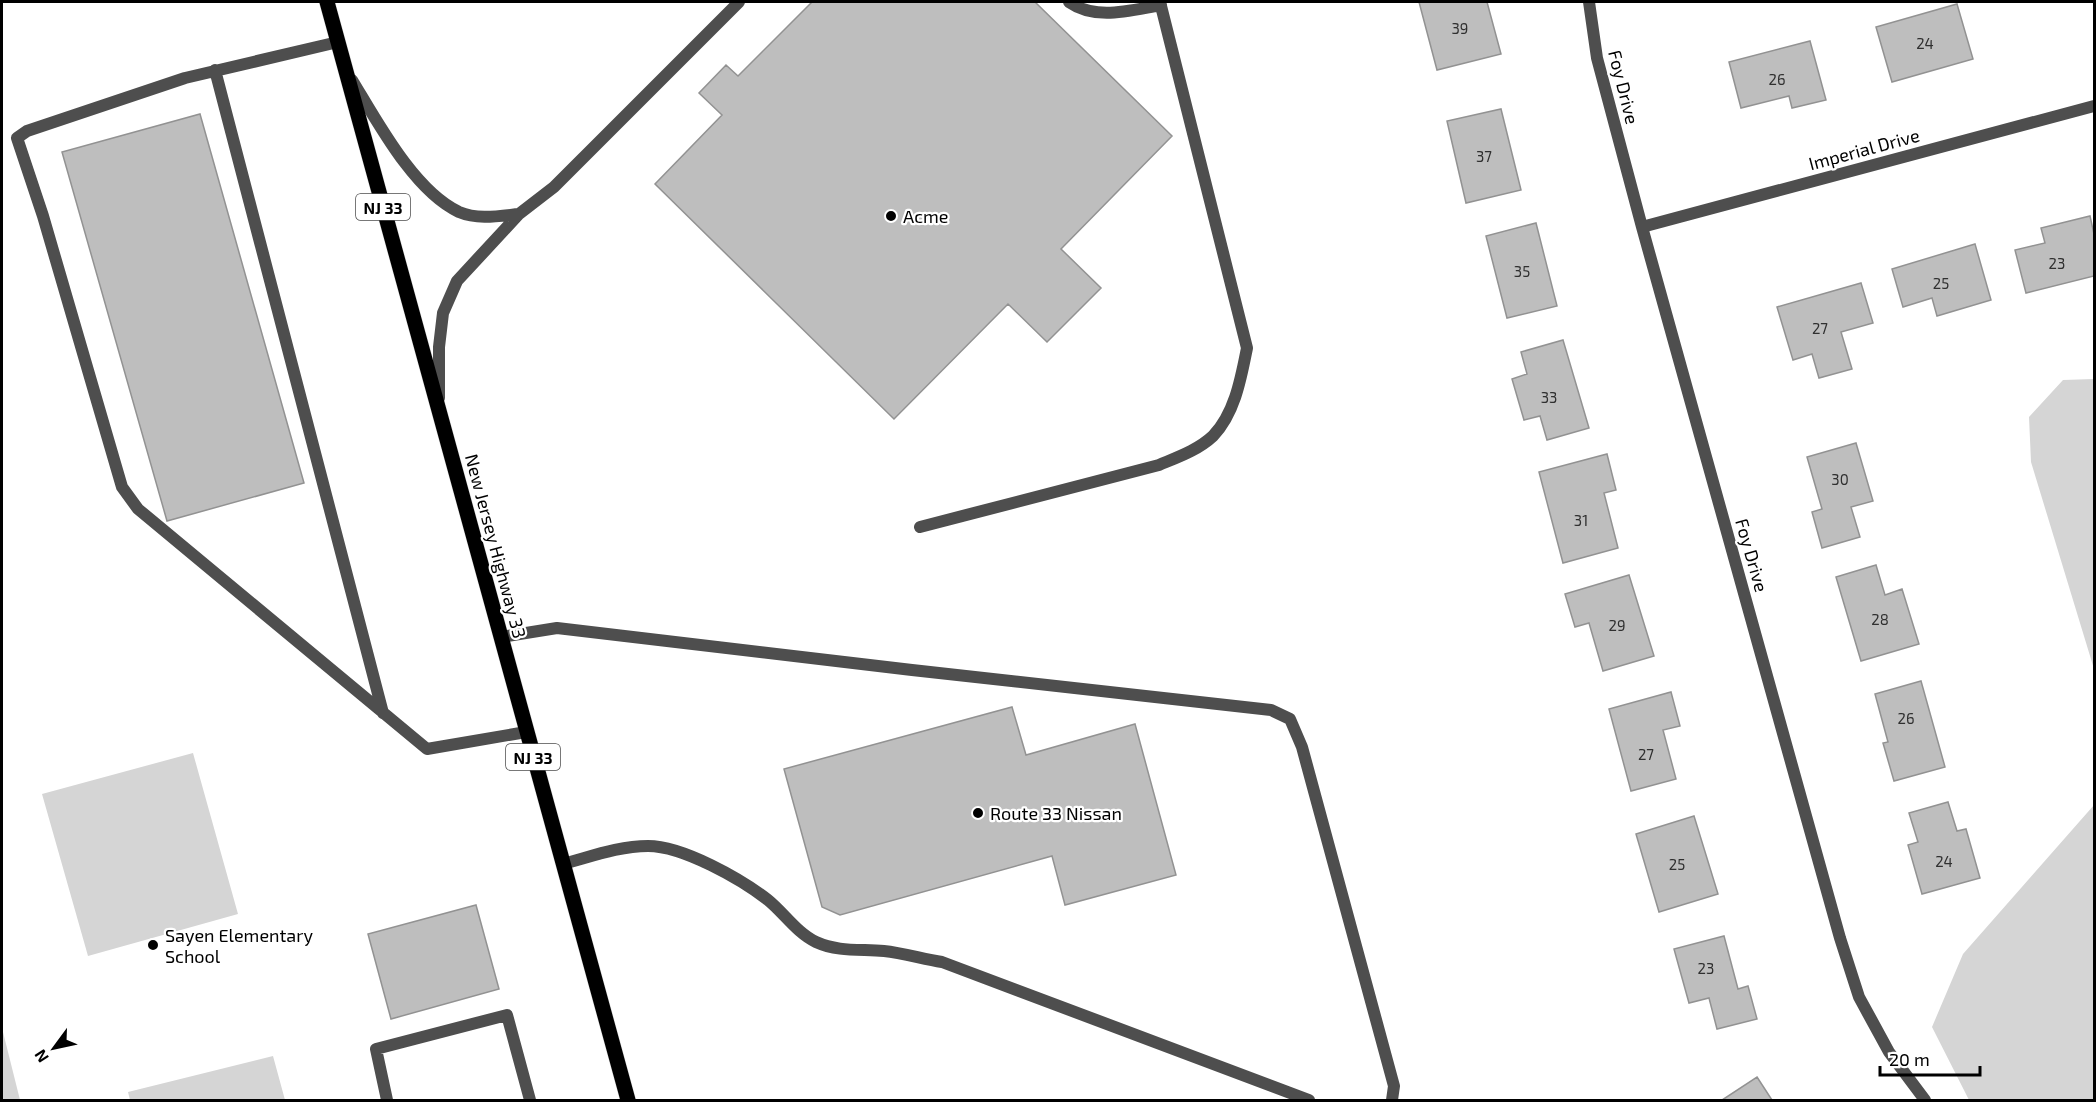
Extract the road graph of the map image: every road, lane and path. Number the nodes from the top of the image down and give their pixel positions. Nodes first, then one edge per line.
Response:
1 (327, 2) edge
2 (739, 2) edge
3 (1069, 2) edge
4 (1589, 2) edge
5 (1160, 3) edge
6 (338, 42) junction
7 (215, 70) junction
8 (346, 70) junction
9 (2094, 106) edge
10 (519, 214) junction
11 (1642, 227) junction
12 (439, 413) junction
13 (920, 527) dead end
14 (501, 637) junction
15 (383, 713) junction
16 (526, 732) junction
17 (563, 864) junction
18 (387, 1101) edge
19 (530, 1101) edge
20 (627, 1101) edge
21 (1309, 1101) edge
22 (1392, 1101) edge
23 (1925, 1101) edge

1 - 6 main road, New Jersey Highway 33 / NJ 33
2 - 10 street
3 - 5 street
4 - 11 street, Foy Drive
5 - 13 street
6 - 7 street
6 - 8 main road, New Jersey Highway 33 / NJ 33
7 - 15 street
7 - 15 street
8 - 10 street
8 - 12 main road, New Jersey Highway 33 / NJ 33
9 - 11 street, Imperial Drive
10 - 12 street
11 - 23 street, Foy Drive
12 - 14 main road, New Jersey Highway 33 / NJ 33
14 - 16 main road, New Jersey Highway 33 / NJ 33
14 - 22 street
15 - 16 street
16 - 17 main road, New Jersey Highway 33 / NJ 33
17 - 20 main road, New Jersey Highway 33 / NJ 33
17 - 21 street
18 - 19 street

